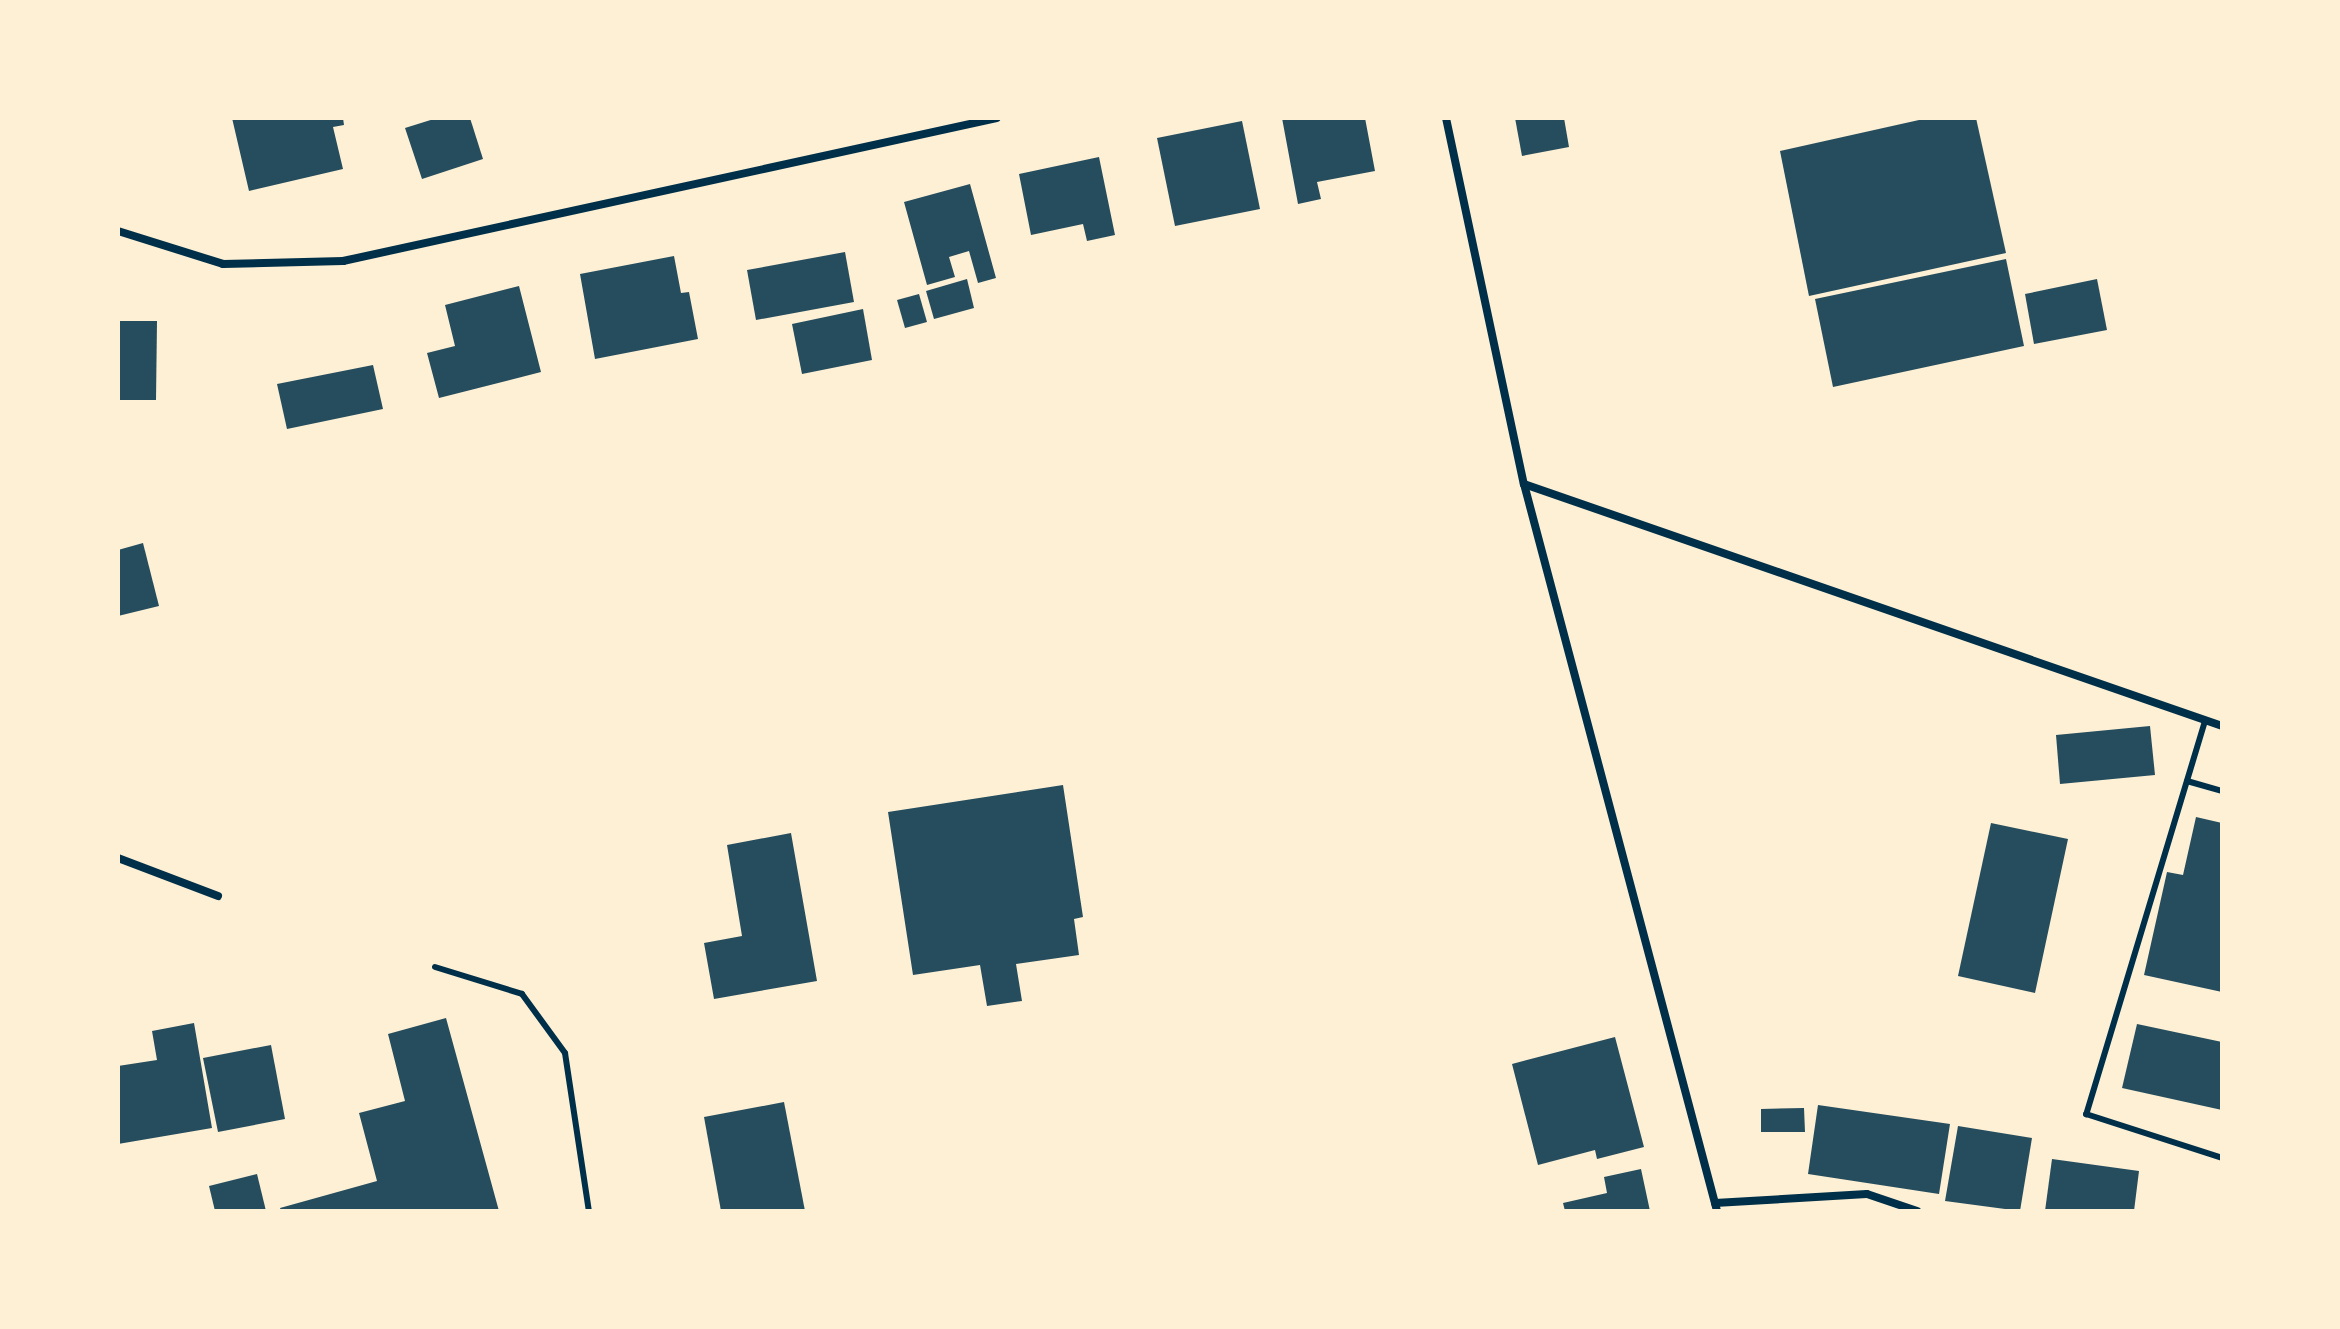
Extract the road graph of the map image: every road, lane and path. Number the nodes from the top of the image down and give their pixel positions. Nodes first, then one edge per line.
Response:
1 (997, 118) edge
2 (1446, 118) edge
3 (118, 231) edge
4 (1524, 484) junction
5 (2205, 721) junction
6 (2222, 726) edge
7 (2187, 781) junction
8 (2222, 791) edge
9 (118, 858) edge
10 (218, 896) dead end
11 (435, 967) dead end
12 (2222, 1158) edge
13 (1716, 1207) edge
14 (589, 1211) edge
15 (1917, 1211) edge

1 - 3 street
2 - 4 street
4 - 5 street
4 - 13 street
5 - 6 street
5 - 7 lane
7 - 8 lane
7 - 12 lane
9 - 10 street
11 - 14 lane
13 - 15 street

